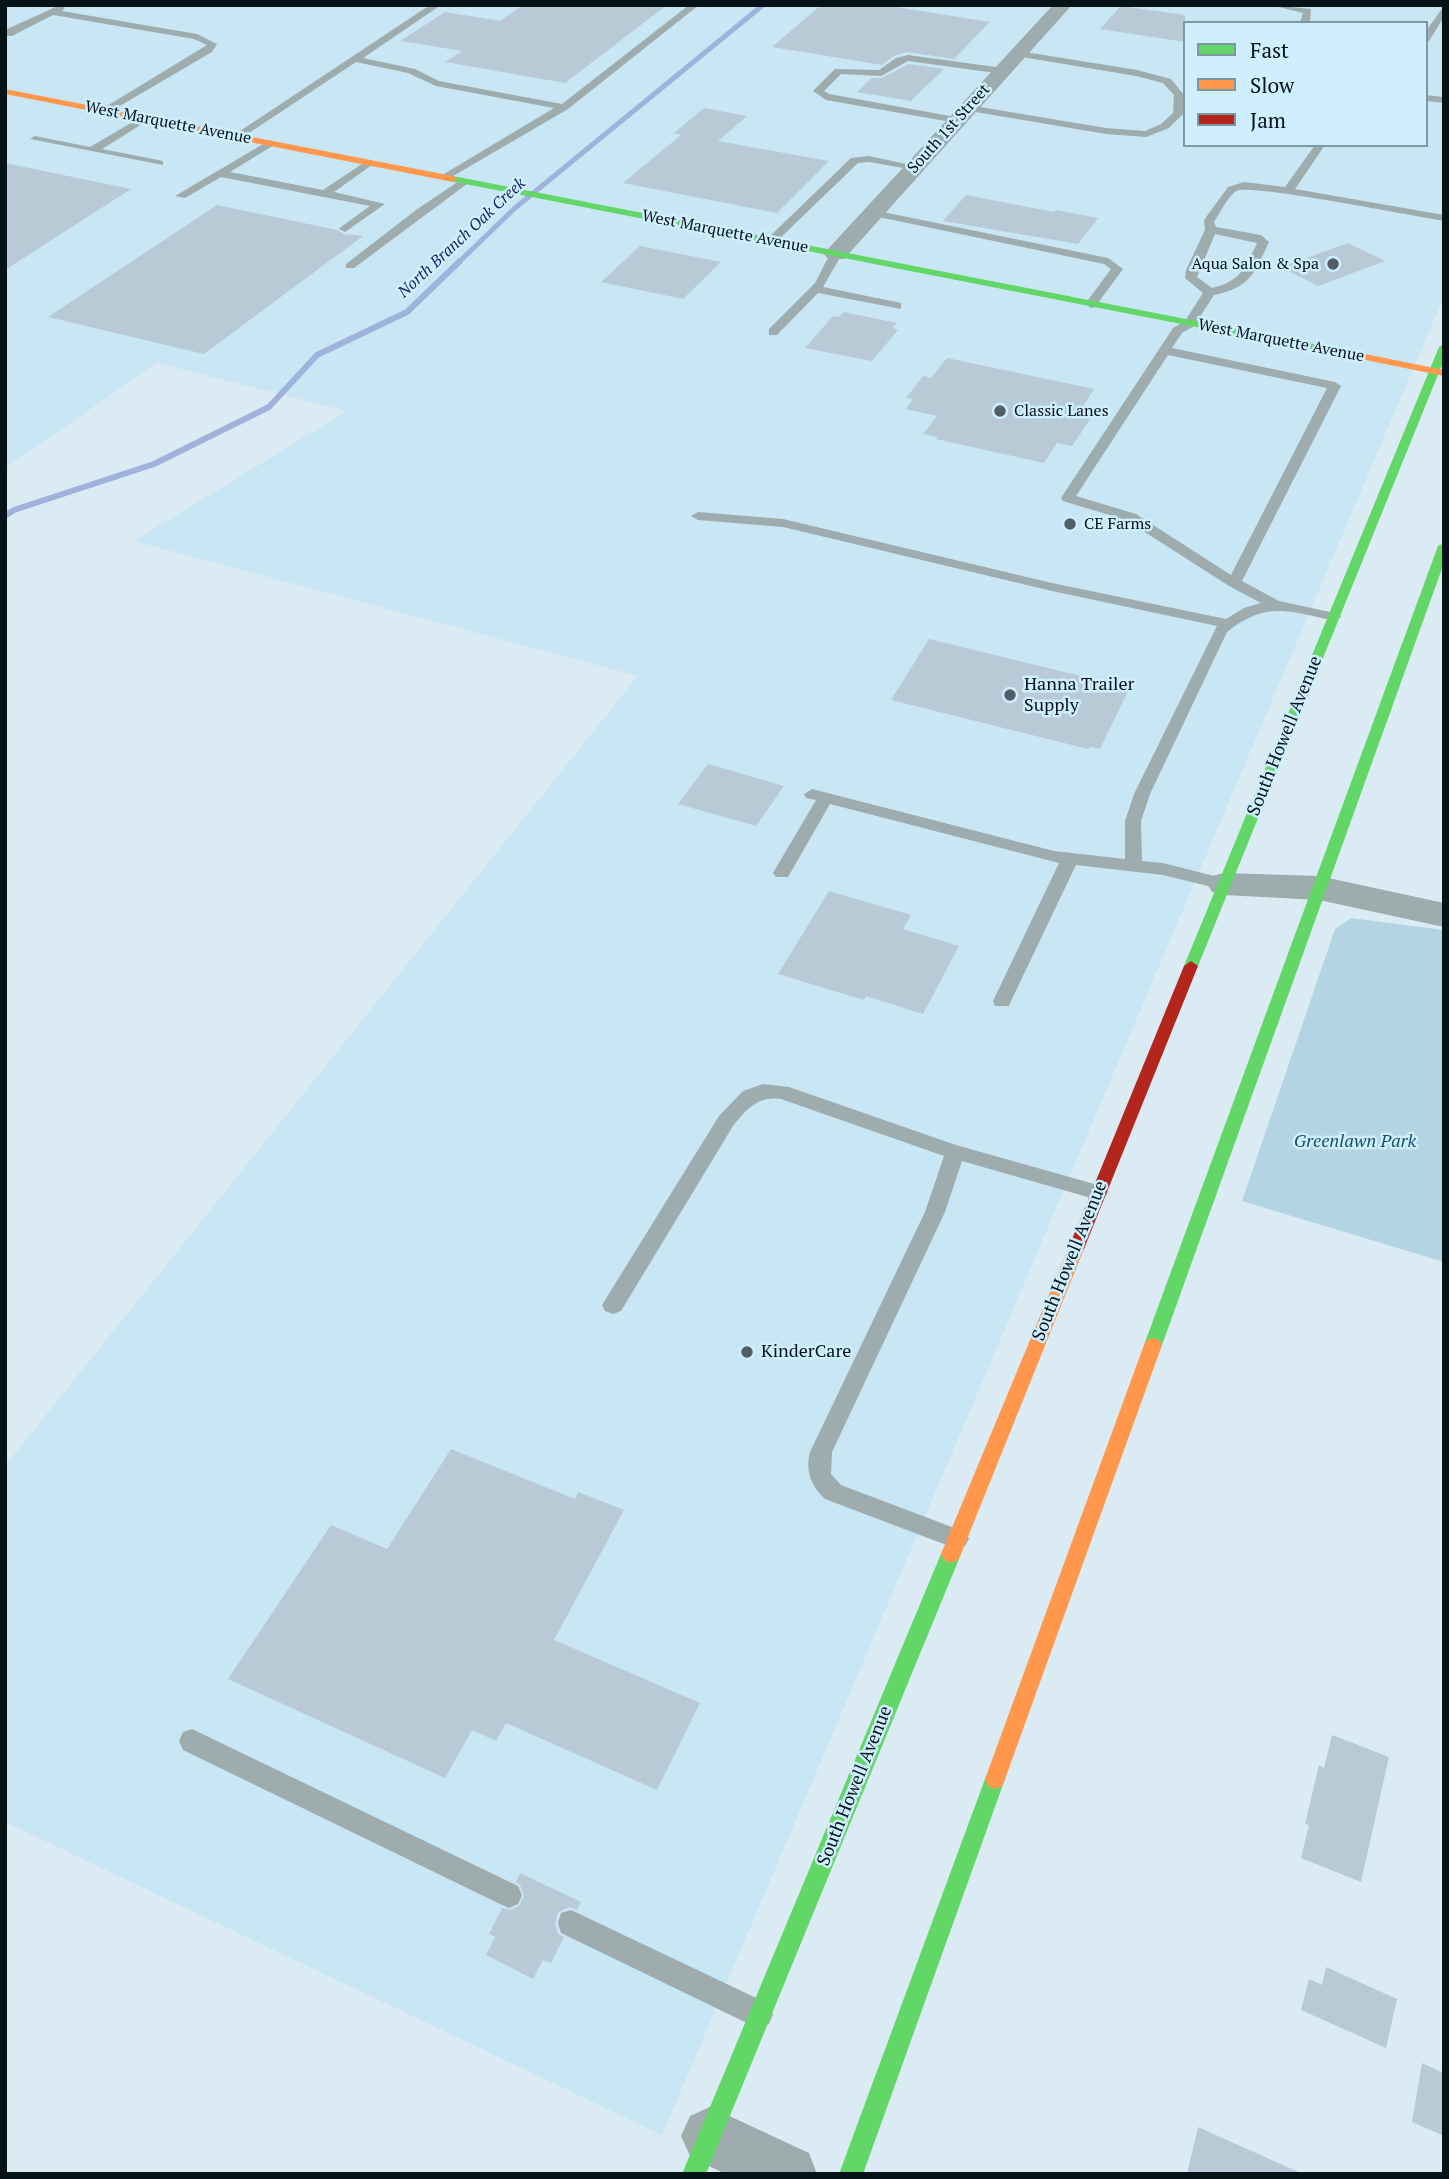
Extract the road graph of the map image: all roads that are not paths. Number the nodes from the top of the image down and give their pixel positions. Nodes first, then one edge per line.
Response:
1 (437, 5) edge
2 (695, 5) edge
3 (1062, 5) edge
4 (1275, 5) edge
5 (49, 8) edge
6 (1444, 9) edge
7 (1305, 21) edge
8 (5, 33) edge
9 (1428, 36) edge
10 (1018, 54) junction
11 (355, 59) junction
12 (1003, 71) junction
13 (5, 91) edge
14 (564, 107) junction
15 (106, 111) junction
16 (963, 114) junction
17 (143, 119) junction
18 (236, 136) junction
19 (35, 139) dead end
20 (270, 143) junction
21 (1319, 147) edge
22 (92, 150) junction
23 (159, 163) dead end
24 (368, 163) junction
25 (915, 167) junction
26 (220, 173) junction
27 (444, 177) junction
28 (466, 181) junction
29 (1289, 191) junction
30 (325, 193) junction
31 (181, 196) dead end
32 (873, 213) junction
33 (1444, 218) edge
34 (345, 229) dead end
35 (1211, 230) junction
36 (771, 241) junction
37 (836, 254) junction
38 (350, 266) dead end
39 (814, 289) junction
40 (1210, 292) junction
41 (1091, 304) junction
42 (897, 306) dead end
43 (1190, 323) junction
44 (773, 332) dead end
45 (1444, 347) edge
46 (1166, 351) junction
47 (1439, 372) edge
48 (698, 516) dead end
49 (1444, 546) edge
50 (1234, 583) junction
51 (1273, 603) junction
52 (1334, 617) junction
53 (1228, 624) junction
54 (1070, 859) junction
55 (1134, 866) junction
56 (782, 873) dead end
57 (1224, 884) junction
58 (1319, 888) junction
59 (1444, 915) edge
60 (1002, 1001) dead end
61 (955, 1152) junction
62 (1098, 1192) junction
63 (613, 1305) dead end
64 (957, 1539) junction
65 (192, 1741) dead end
66 (509, 1895) dead end
67 (571, 1923) dead end
68 (760, 2015) junction
69 (702, 2155) edge
70 (788, 2174) edge
71 (851, 2174) edge

1 - 11 lane
2 - 14 lane
3 - 10 street, South 1st Street
4 - 7 lane
5 - 8 lane
5 - 15 lane
6 - 9 lane
10 - 12 street, South 1st Street
10 - 16 lane
11 - 14 lane
11 - 18 lane
12 - 16 street, South 1st Street
12 - 16 lane
13 - 15 main road, West Marquette Avenue
14 - 27 lane
15 - 17 main road, West Marquette Avenue
16 - 25 street, South 1st Street
17 - 18 main road, West Marquette Avenue
17 - 22 lane
18 - 20 main road, West Marquette Avenue
19 - 22 lane
20 - 24 main road, West Marquette Avenue
20 - 26 lane
21 - 29 lane
22 - 23 lane
24 - 27 main road, West Marquette Avenue
24 - 30 lane
25 - 32 street, South 1st Street
25 - 36 lane
26 - 30 lane
26 - 31 lane
27 - 28 main road, West Marquette Avenue
28 - 36 main road, West Marquette Avenue
28 - 38 lane
29 - 33 lane
29 - 35 lane
30 - 34 lane
32 - 37 street, South 1st Street
32 - 41 lane
35 - 40 lane
35 - 40 lane
36 - 37 main road, West Marquette Avenue
37 - 39 lane
37 - 41 main road, West Marquette Avenue
39 - 42 lane
39 - 44 lane
40 - 43 lane
41 - 43 main road, West Marquette Avenue
43 - 46 lane
43 - 47 main road, West Marquette Avenue
45 - 47 main road, South Howell Avenue
46 - 50 lane
46 - 50 lane
47 - 52 main road, South Howell Avenue
48 - 53 lane
49 - 58 main road
50 - 51 lane
51 - 52 lane
51 - 53 lane
52 - 57 main road, South Howell Avenue
53 - 55 lane
54 - 55 lane
54 - 56 lane
54 - 60 lane
55 - 57 lane
57 - 58 street
57 - 62 main road, South Howell Avenue
58 - 59 street
58 - 71 main road
61 - 62 lane
61 - 63 lane
61 - 64 lane
62 - 64 main road, South Howell Avenue
64 - 68 main road, South Howell Avenue
65 - 66 lane
67 - 68 lane
68 - 69 main road, South Howell Avenue
69 - 70 street

